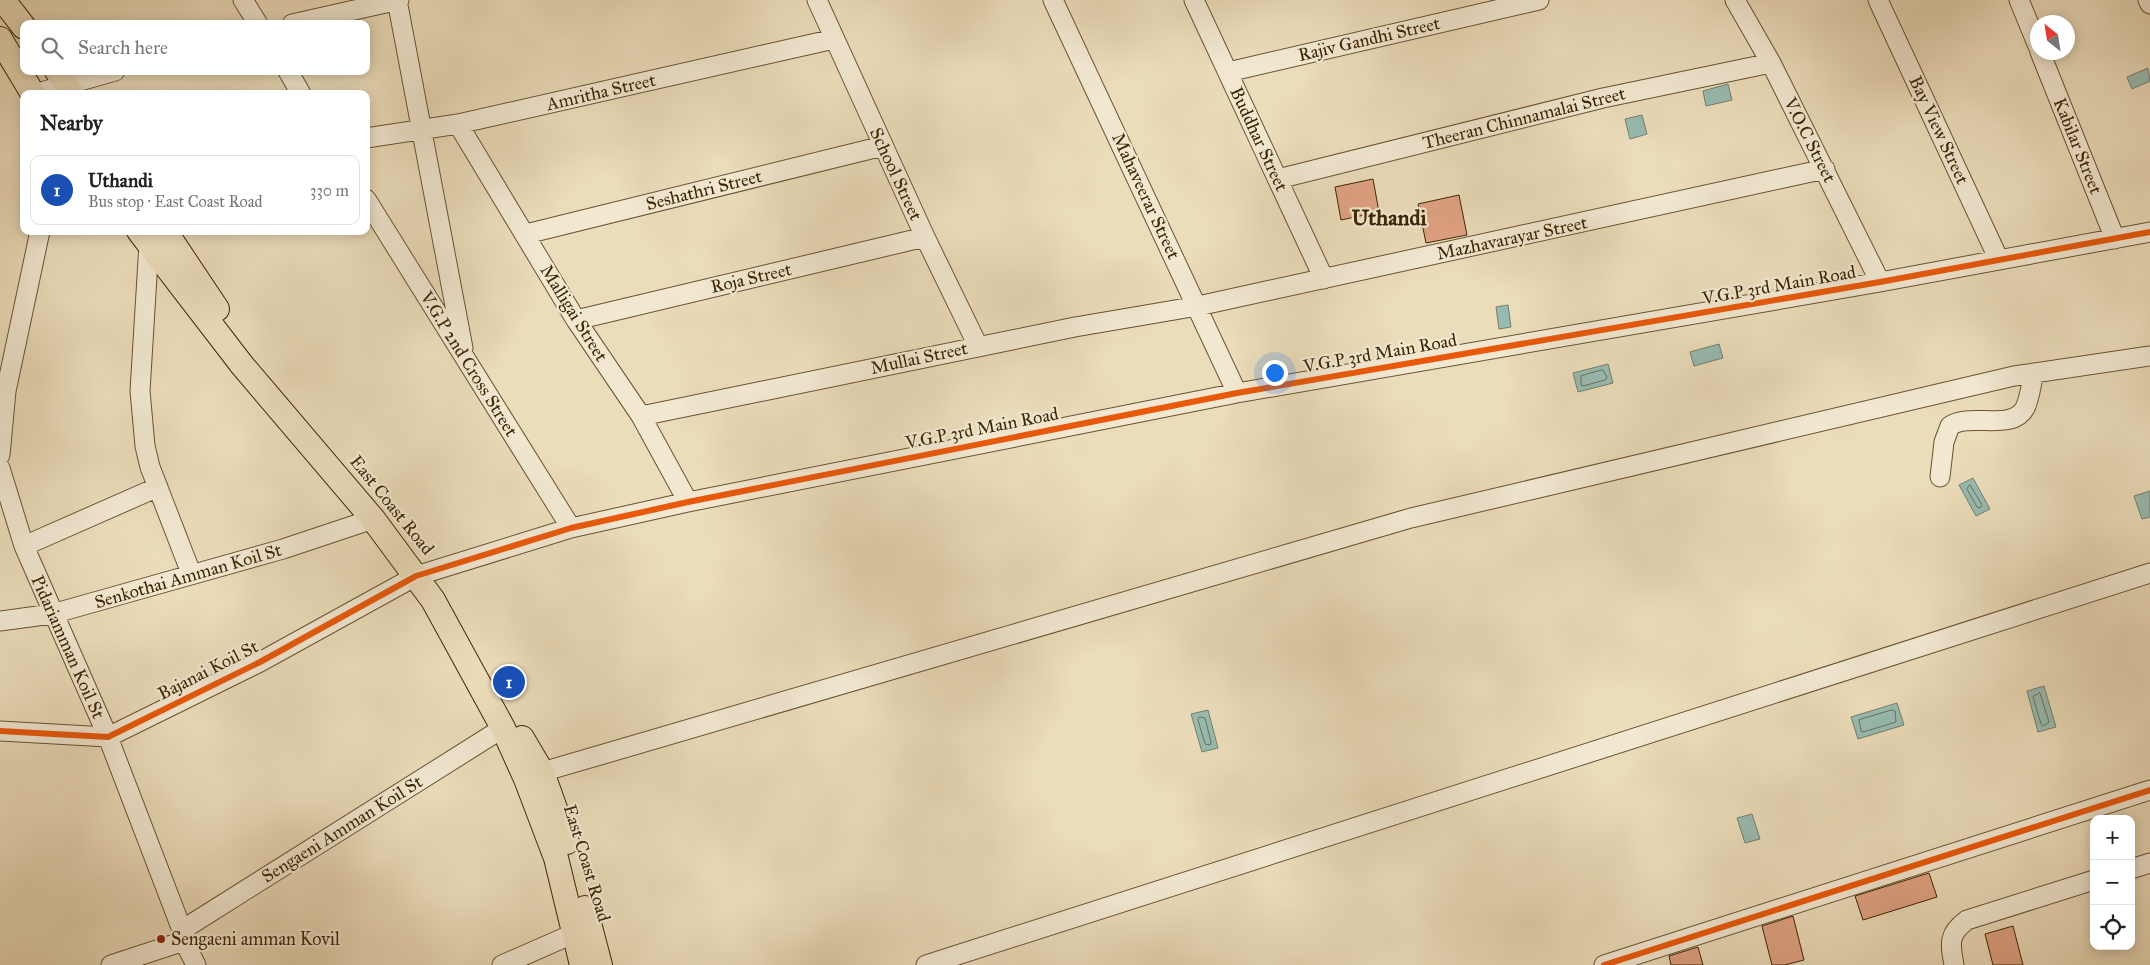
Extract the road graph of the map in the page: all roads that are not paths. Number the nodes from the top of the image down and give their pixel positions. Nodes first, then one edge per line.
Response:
1 (3, 0) edge
2 (243, 0) edge
3 (398, 0) edge
4 (817, 0) edge
5 (1053, 0) edge
6 (1194, 0) edge
7 (1539, 0) edge
8 (1736, 0) edge
9 (1878, 0) edge
10 (2019, 0) edge
11 (2148, 0) edge
12 (2150, 4) edge
13 (256, 20) edge
14 (310, 20) edge
15 (20, 22) edge
16 (2030, 27) edge
17 (0, 39) edge
18 (834, 39) junction
19 (2043, 60) edge
20 (1771, 62) junction
21 (20, 71) edge
22 (1228, 72) junction
23 (22, 75) edge
24 (98, 75) edge
25 (290, 75) edge
26 (65, 83) edge
27 (32, 90) edge
28 (45, 90) edge
29 (299, 90) edge
30 (458, 124) junction
31 (421, 130) junction
32 (370, 137) edge
33 (883, 146) junction
34 (1825, 169) junction
35 (1278, 179) junction
36 (370, 206) edge
37 (2150, 232) edge
38 (526, 234) junction
39 (39, 235) edge
40 (151, 236) edge
41 (925, 237) junction
42 (2115, 239) junction
43 (1999, 260) junction
44 (1324, 278) junction
45 (1880, 282) junction
46 (1198, 306) junction
47 (576, 320) junction
48 (978, 346) junction
49 (2150, 356) edge
50 (465, 359) junction
51 (5, 367) edge
52 (2034, 373) junction
53 (1237, 393) junction
54 (641, 416) junction
55 (1, 434) edge
56 (0, 455) edge
57 (0, 468) edge
58 (1940, 476) dead end
59 (158, 487) junction
60 (688, 502) junction
61 (372, 519) junction
62 (571, 528) junction
63 (24, 546) junction
64 (191, 573) junction
65 (2150, 573) edge
66 (421, 574) junction
67 (52, 614) junction
68 (0, 621) edge
69 (503, 728) junction
70 (0, 731) edge
71 (108, 737) junction
72 (542, 772) junction
73 (2150, 790) edge
74 (2150, 863) edge
75 (2135, 868) edge
76 (2090, 881) edge
77 (575, 933) junction
78 (182, 935) junction
79 (111, 965) edge
80 (196, 965) edge
81 (502, 965) edge
82 (582, 965) edge
83 (600, 965) edge
84 (926, 965) edge
85 (1604, 965) edge
86 (1954, 965) edge

1 - 15 main road
2 - 13 street
3 - 14 street
3 - 31 street
4 - 18 street, School Street
5 - 46 street, Mahaveerar Street
6 - 22 street, Buddhar Street
7 - 22 street, Rajiv Gandhi Street
8 - 20 street, V.O.C Street
9 - 43 street, Bay View Street
10 - 16 street
11 - 12 street
17 - 21 main road
18 - 30 street, Amritha Street
18 - 33 street, School Street
19 - 42 street, Kabilar Street
20 - 34 street, V.O.C Street
20 - 35 street, Theeran Chinnamalai Street
22 - 35 street, Buddhar Street
23 - 27 main road
24 - 26 street
25 - 29 street
26 - 28 street
30 - 31 street, Amritha Street
30 - 38 street, Malligai Street
31 - 32 street, Amritha Street
31 - 50 street
33 - 38 street, Seshathri Street
33 - 41 street, School Street
34 - 44 street, Mazhavarayar Street
34 - 45 street, V.O.C Street
35 - 44 street, Buddhar Street
36 - 50 street, V.G.P 2nd Cross Street
37 - 42 street, V.G.P 3rd Main Road
38 - 47 street, Malligai Street
39 - 51 street
40 - 59 street
40 - 61 main road, East Coast Road
40 - 66 main road, East Coast Road
41 - 47 street, Roja Street
41 - 48 street, School Street
42 - 43 street, V.G.P 3rd Main Road
43 - 45 street, V.G.P 3rd Main Road
44 - 46 street, Mazhavarayar Street
45 - 53 street, V.G.P 3rd Main Road
46 - 48 street, Mullai Street
46 - 53 street, Mahaveerar Street
47 - 54 street, Malligai Street
48 - 54 street, Mullai Street
49 - 52 street
50 - 62 street, V.G.P 2nd Cross Street
51 - 55 street
52 - 58 street
52 - 72 street
53 - 60 street, V.G.P 3rd Main Road
54 - 60 street, Malligai Street
55 - 56 street
57 - 63 street, Pidariamman Koil St
59 - 63 street
59 - 64 street
60 - 62 street, V.G.P 3rd Main Road
61 - 64 street, Senkothai Amman Koil St
61 - 66 main road, East Coast Road
62 - 66 street, V.G.P 3rd Main Road
63 - 67 street, Pidariamman Koil St
64 - 67 street, Senkothai Amman Koil St
65 - 84 street
66 - 69 main road, East Coast Road
66 - 71 street, Bajanai Koil St
66 - 72 main road, East Coast Road
67 - 68 street, Senkothai Amman Koil St
67 - 71 street, Pidariamman Koil St
69 - 77 main road, East Coast Road
69 - 78 street, Sengaeni Amman Koil St
70 - 71 street, Bajanai Koil St
71 - 78 street, Pidariamman Koil St
72 - 83 main road, East Coast Road
73 - 85 street
74 - 75 street
76 - 86 street
77 - 81 street
77 - 82 main road, East Coast Road
78 - 79 street, Sengaeni Amman Koil St
78 - 80 street, Pidariamman Koil St

